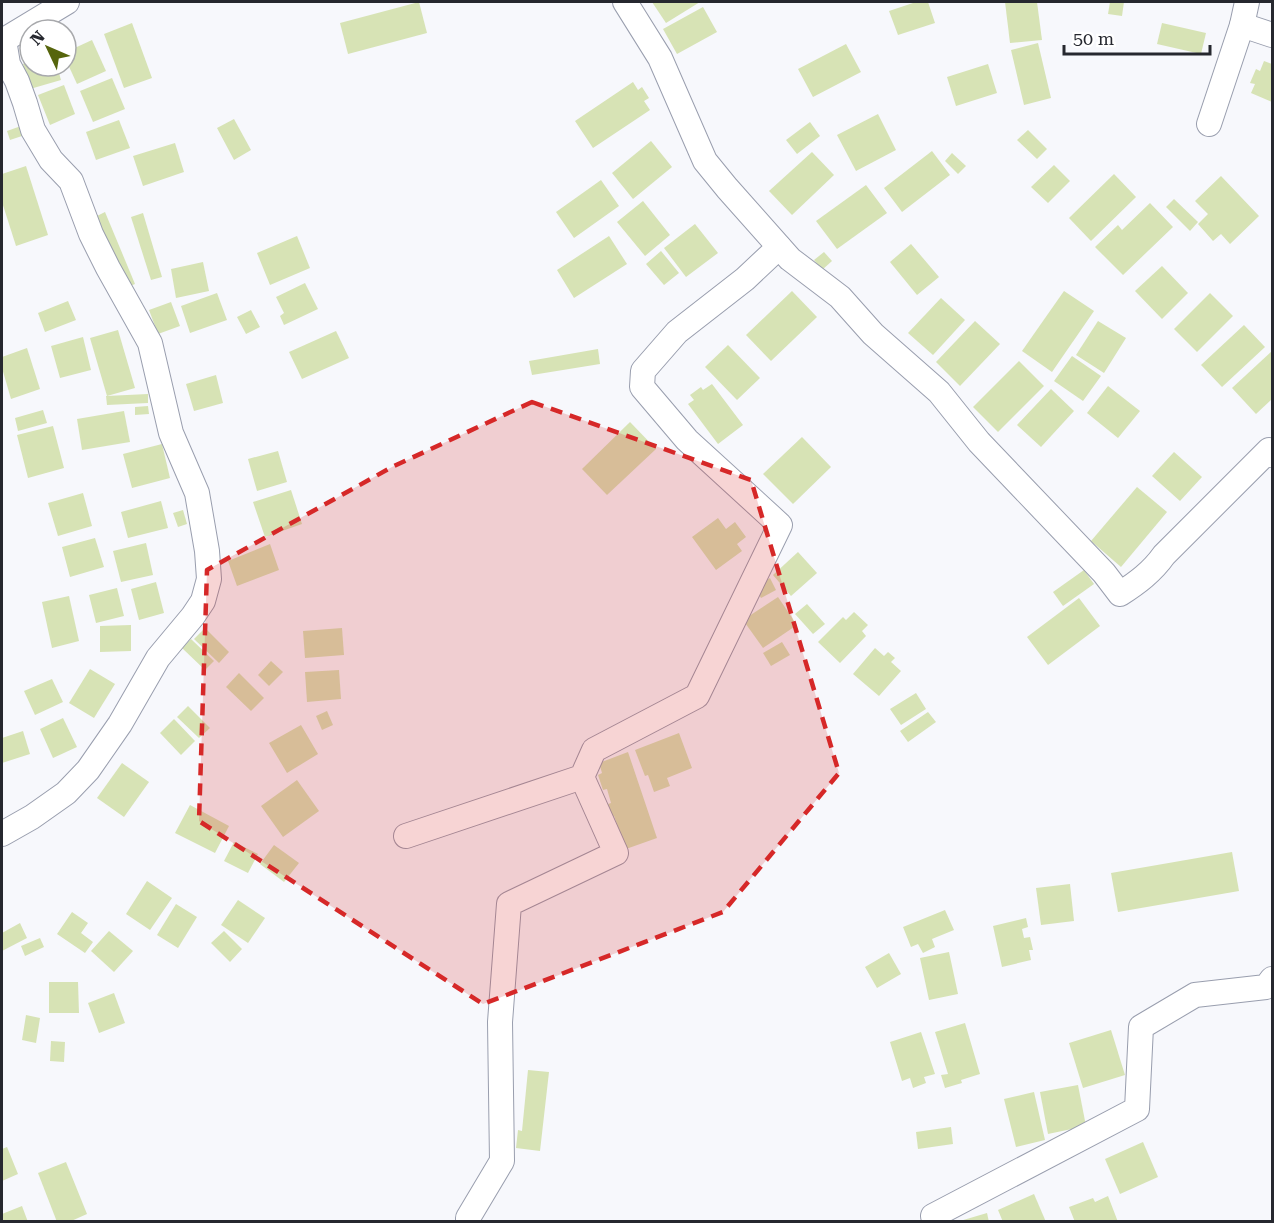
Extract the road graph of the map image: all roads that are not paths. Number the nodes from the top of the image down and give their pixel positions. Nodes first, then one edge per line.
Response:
1 (67, 2) edge
2 (626, 2) edge
3 (1247, 2) edge
4 (1242, 25) junction
5 (1272, 35) edge
6 (3, 39) edge
7 (1209, 124) dead end
8 (779, 247) junction
9 (1272, 455) edge
10 (582, 777) junction
11 (2, 834) edge
12 (406, 836) dead end
13 (1272, 979) edge
14 (468, 1221) edge
15 (936, 1221) edge

1 - 6 street
2 - 8 street
3 - 4 street
4 - 5 street
4 - 7 street
6 - 11 street
8 - 9 street
8 - 10 street
10 - 12 street
10 - 14 street
13 - 15 street

